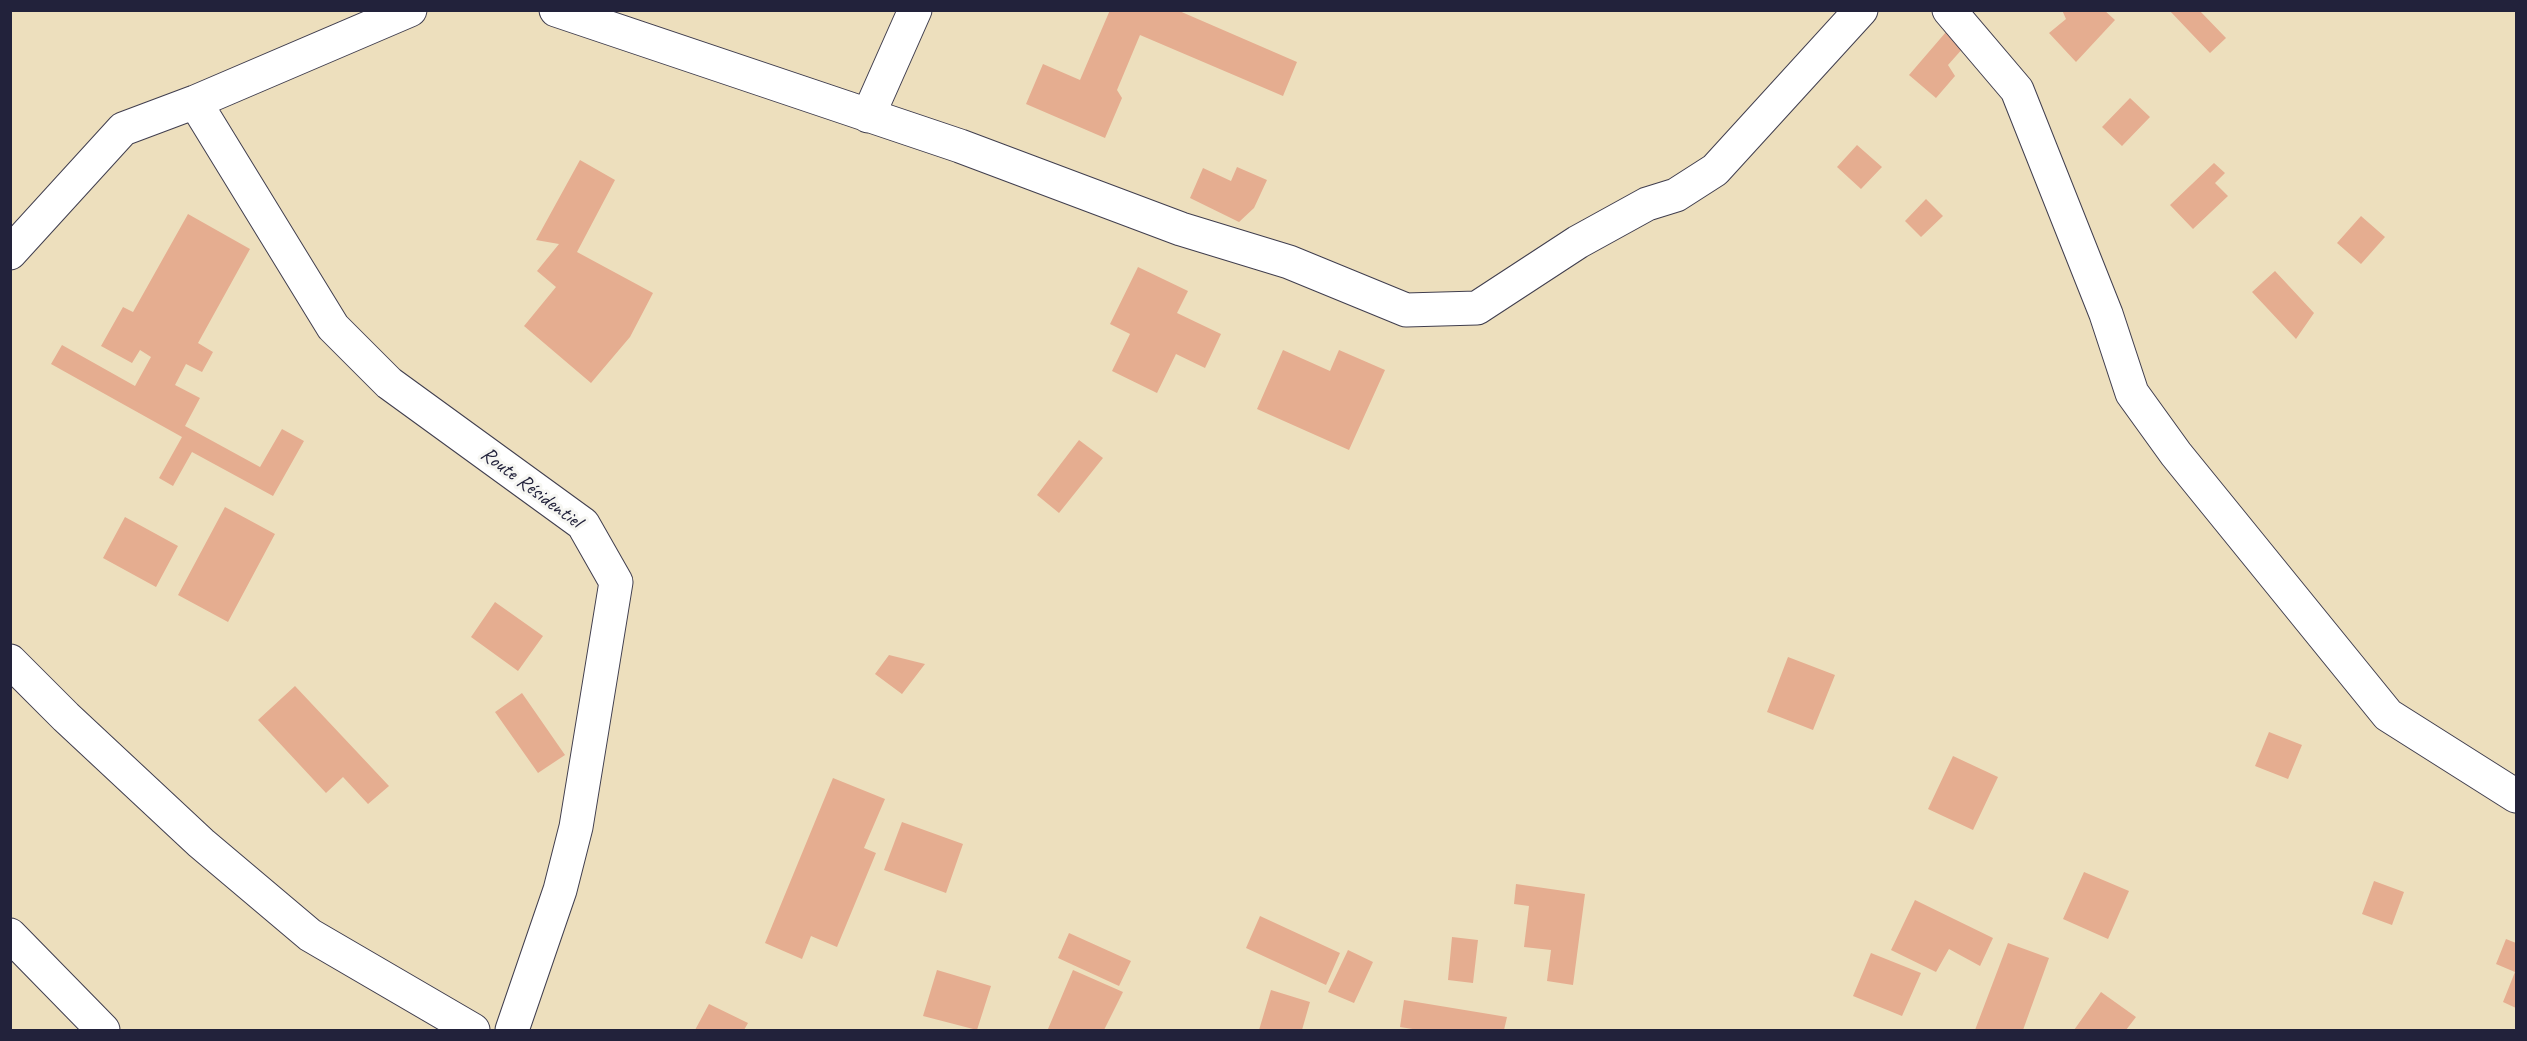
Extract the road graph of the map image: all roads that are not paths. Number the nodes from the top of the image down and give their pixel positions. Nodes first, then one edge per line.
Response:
1 (410, 10) edge
2 (556, 10) edge
3 (915, 10) edge
4 (1861, 10) edge
5 (1950, 10) edge
6 (195, 102) junction
7 (868, 116) junction
8 (10, 254) edge
9 (10, 661) edge
10 (2517, 796) edge
11 (10, 935) edge
12 (103, 1030) edge
13 (473, 1030) edge
14 (512, 1030) edge

1 - 6 street
2 - 7 street
3 - 7 street
4 - 7 street
5 - 10 street
6 - 8 street
6 - 14 street, Route Résidentiel
9 - 13 street
11 - 12 street

